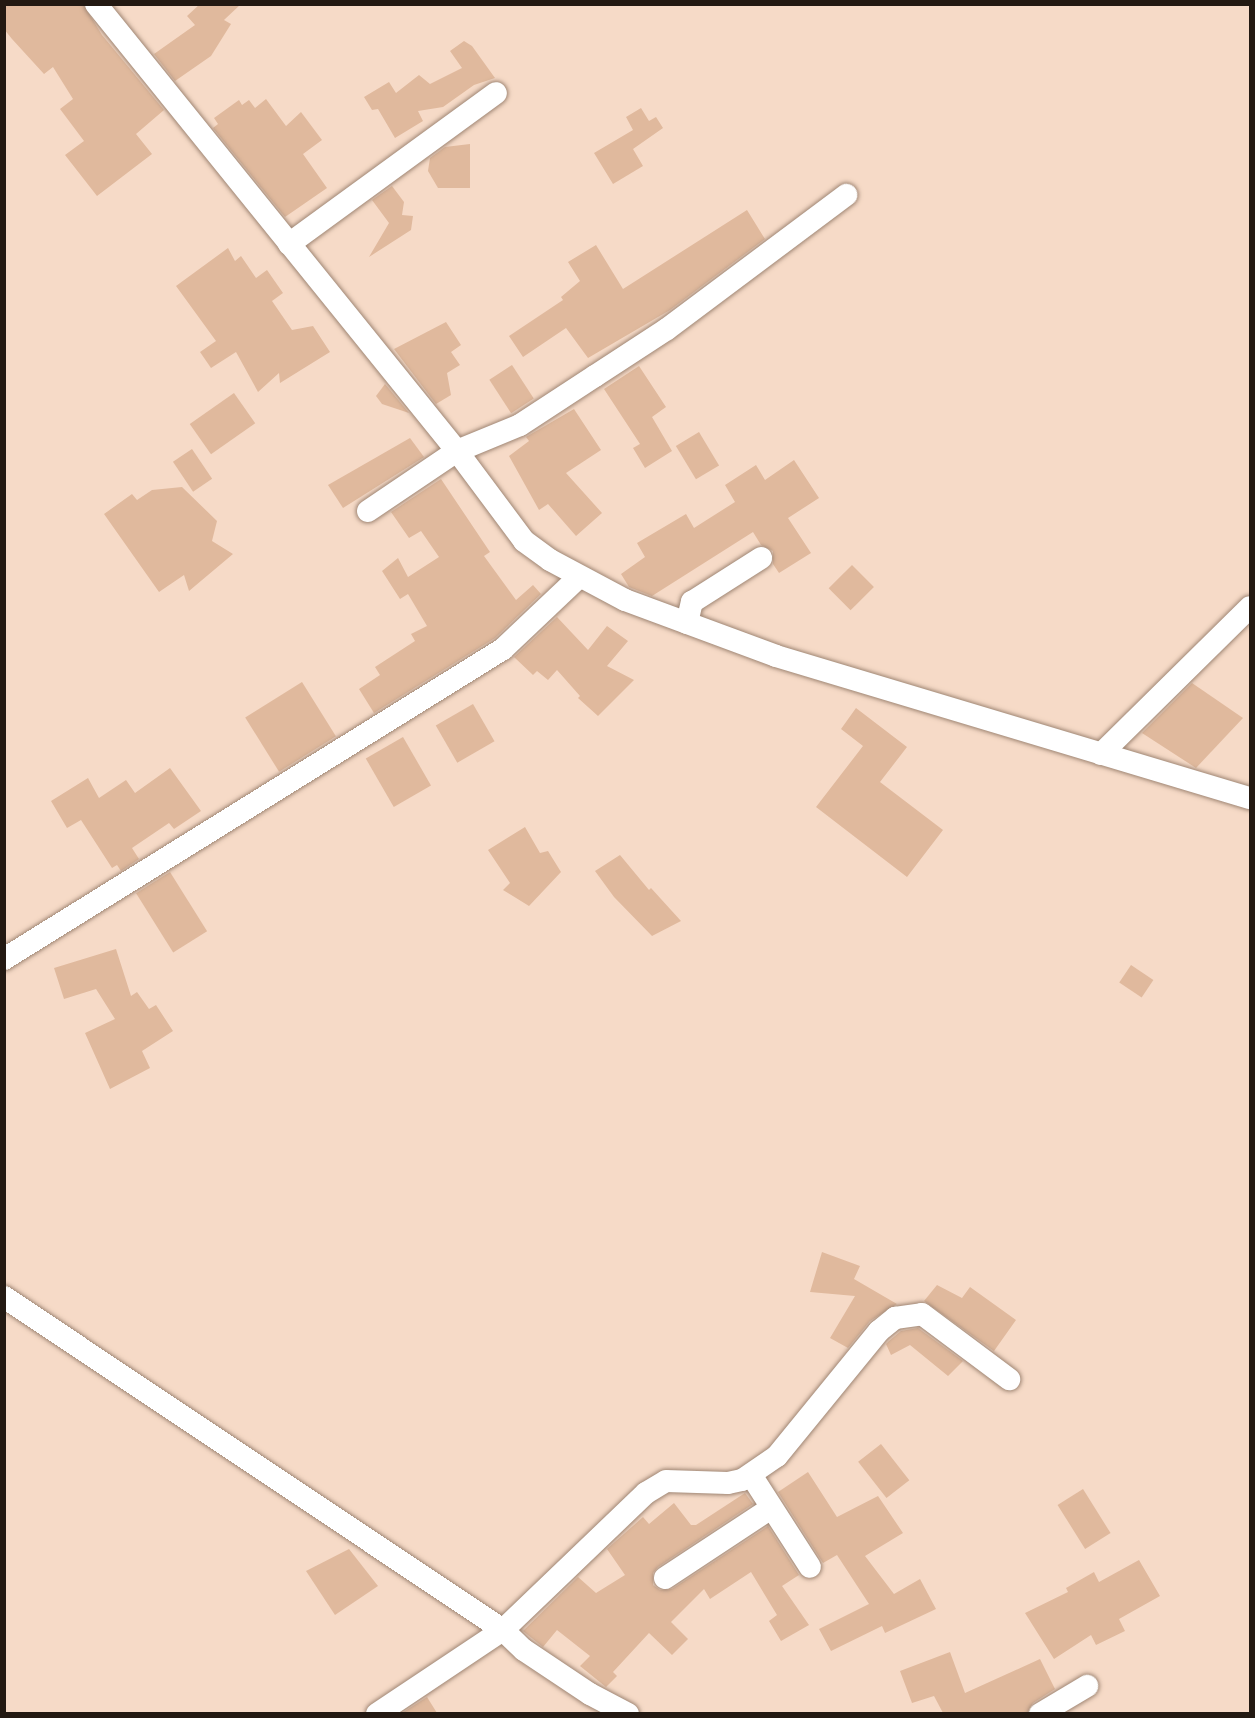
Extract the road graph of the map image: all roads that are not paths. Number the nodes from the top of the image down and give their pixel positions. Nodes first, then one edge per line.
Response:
1 (96, 4) edge
2 (496, 93) dead end
3 (846, 195) dead end
4 (289, 244) junction
5 (457, 450) junction
6 (368, 511) dead end
7 (761, 558) dead end
8 (579, 577) junction
9 (1251, 607) edge
10 (687, 623) junction
11 (1101, 754) junction
12 (1251, 798) edge
13 (4, 958) edge
14 (4, 1297) edge
15 (1009, 1379) dead end
16 (751, 1475) junction
17 (771, 1508) junction
18 (810, 1567) dead end
19 (665, 1578) dead end
20 (503, 1630) junction
21 (1087, 1686) dead end
22 (377, 1713) edge
23 (628, 1713) edge
24 (1040, 1713) edge

1 - 4 street
2 - 4 street
3 - 5 street
4 - 5 street
5 - 6 street
5 - 8 street
7 - 10 street
8 - 10 street
8 - 13 street
9 - 11 street
10 - 11 street
11 - 12 street
14 - 20 street
15 - 16 street
16 - 17 street
16 - 20 street
17 - 18 street
17 - 19 street
20 - 22 street
20 - 23 street
21 - 24 street

